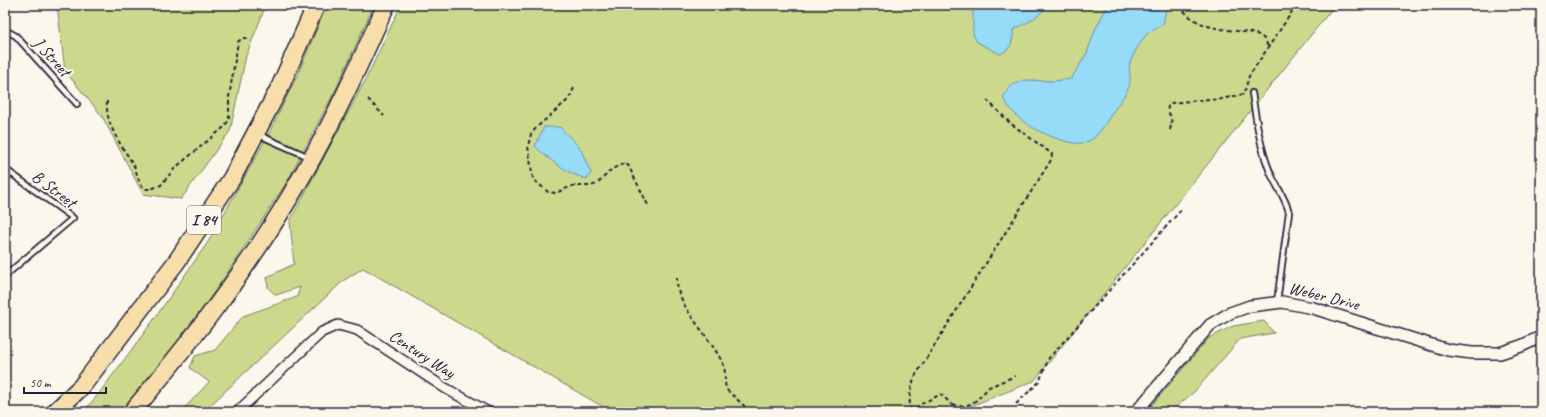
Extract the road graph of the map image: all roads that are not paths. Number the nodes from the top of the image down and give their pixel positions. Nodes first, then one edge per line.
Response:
1 (316, 5) edge
2 (386, 5) edge
3 (5, 30) edge
4 (1252, 93) dead end
5 (77, 104) dead end
6 (256, 133) junction
7 (312, 158) junction
8 (5, 169) edge
9 (5, 275) edge
10 (1277, 302) junction
11 (1541, 337) edge
12 (56, 412) edge
13 (132, 412) edge
14 (237, 412) edge
15 (488, 412) edge
16 (1136, 412) edge

1 - 6 highway, I 84
2 - 7 highway
3 - 5 lane, J Street
4 - 10 lane
6 - 7 lane
6 - 12 highway, I 84
7 - 13 highway
8 - 9 lane, B Street
10 - 11 street, Weber Drive
10 - 16 street, Weber Drive
14 - 15 street, Century Way

